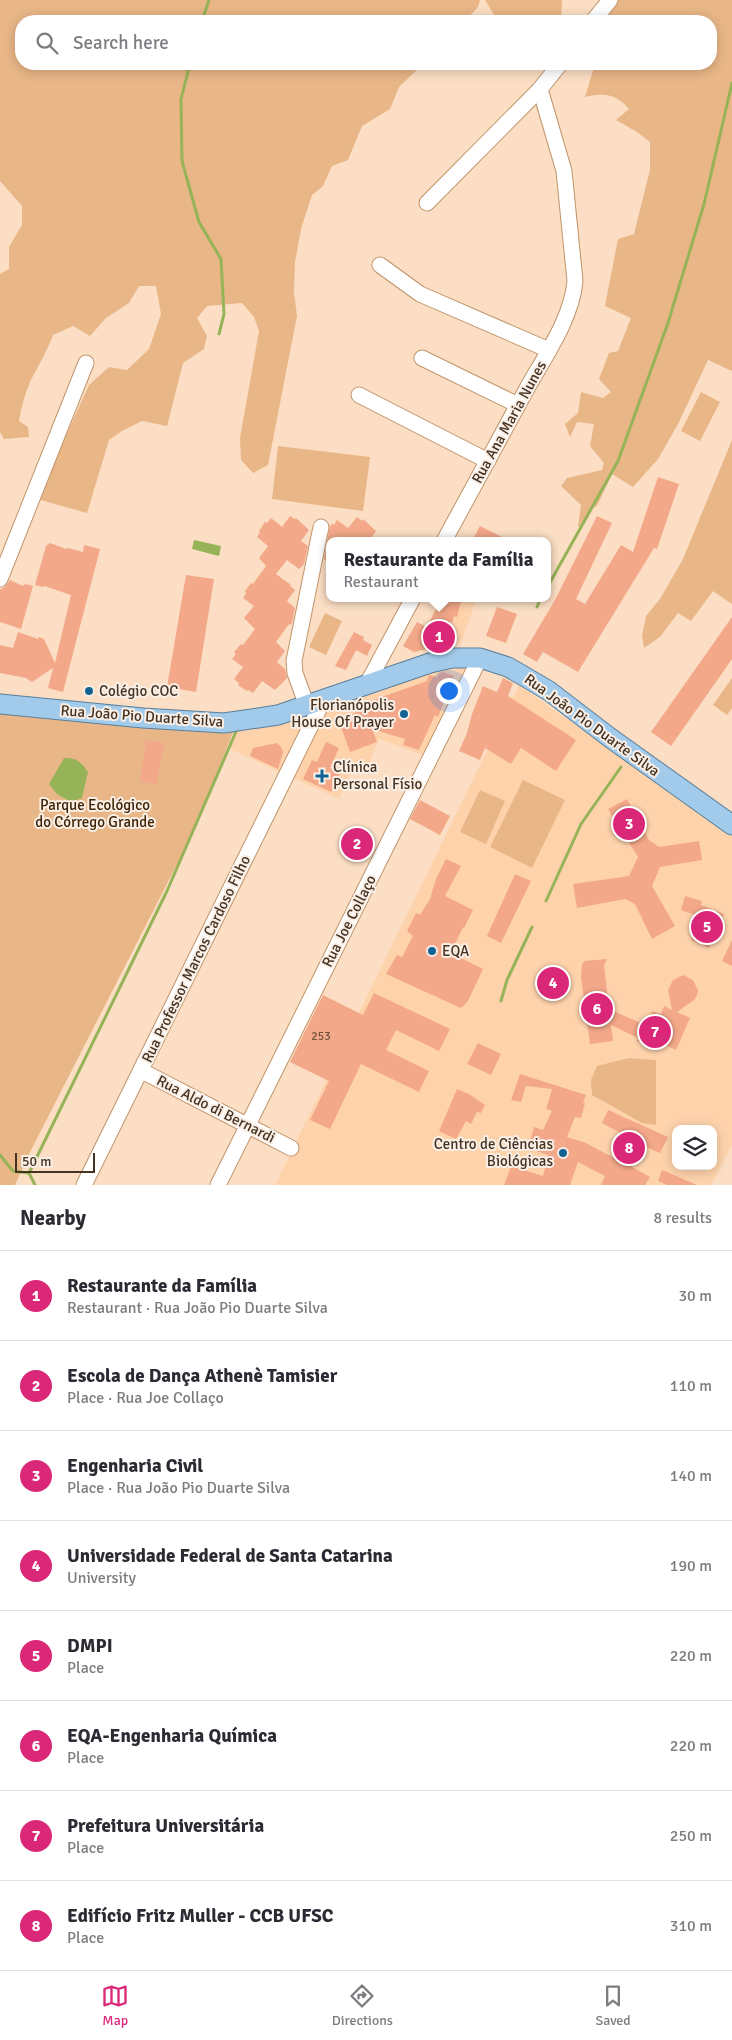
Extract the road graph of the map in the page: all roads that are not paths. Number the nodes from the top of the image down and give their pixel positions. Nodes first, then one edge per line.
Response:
1 (610, 0) edge
2 (598, 15) edge
3 (555, 70) edge
4 (540, 89) junction
5 (427, 203) dead end
6 (380, 264) dead end
7 (549, 350) junction
8 (422, 358) dead end
9 (86, 363) dead end
10 (359, 395) dead end
11 (518, 405) junction
12 (488, 461) junction
13 (321, 527) dead end
14 (446, 537) edge
15 (0, 579) edge
16 (411, 602) edge
17 (480, 658) junction
18 (367, 684) junction
19 (0, 704) edge
20 (309, 705) junction
21 (307, 732) junction
22 (732, 825) edge
23 (142, 1071) junction
24 (247, 1125) junction
25 (291, 1148) dead end
26 (84, 1185) edge
27 (218, 1185) edge

1 - 2 street
3 - 4 street
4 - 5 street
4 - 7 street, Rua Ana Maria Nunes
6 - 7 street
7 - 11 street, Rua Ana Maria Nunes
8 - 11 street
9 - 15 street
10 - 12 street
11 - 12 street, Rua Ana Maria Nunes
12 - 14 street, Rua Ana Maria Nunes
13 - 20 street
16 - 18 street
17 - 18 main road, Rua João Pio Duarte Silva
17 - 22 main road, Rua João Pio Duarte Silva
17 - 24 street, Rua Joe Collaço
18 - 20 main road, Rua João Pio Duarte Silva
19 - 20 main road, Rua João Pio Duarte Silva
20 - 21 street
20 - 21 street, Rua Professor Marcos Cardoso Filho
21 - 23 street, Rua Professor Marcos Cardoso Filho
23 - 24 street, Rua Aldo di Bernardi
23 - 26 street, Rua Professor Marcos Cardoso Filho
24 - 25 street, Rua Aldo di Bernardi
24 - 27 street, Rua Joe Collaço

